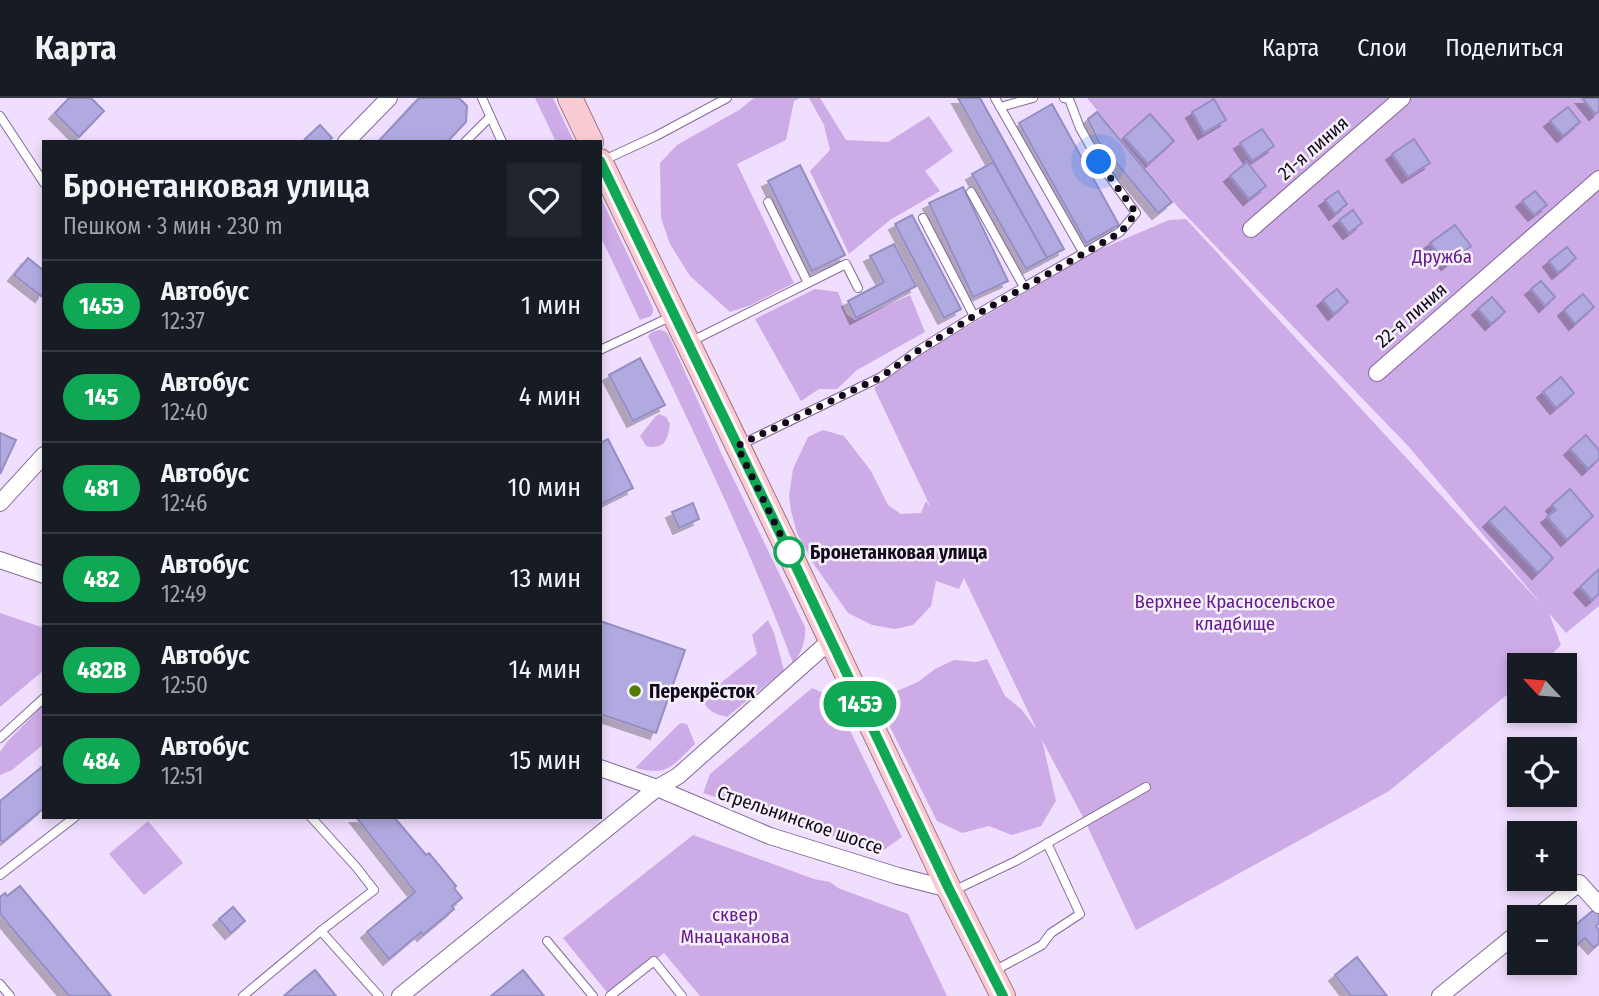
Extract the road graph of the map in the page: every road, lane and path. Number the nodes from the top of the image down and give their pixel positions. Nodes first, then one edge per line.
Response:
1 (389, 98) edge
2 (482, 98) edge
3 (570, 98) edge
4 (727, 98) edge
5 (995, 98) edge
6 (1033, 98) edge
7 (1064, 98) edge
8 (1402, 98) edge
9 (1000, 107) junction
10 (0, 116) edge
11 (490, 117) junction
12 (348, 140) edge
13 (467, 140) edge
14 (501, 140) edge
15 (590, 140) edge
16 (602, 160) edge
17 (602, 165) edge
18 (1599, 179) edge
19 (42, 180) edge
20 (971, 192) dead end
21 (768, 202) dead end
22 (923, 218) dead end
23 (1251, 229) dead end
24 (1083, 252) junction
25 (808, 283) junction
26 (1024, 287) junction
27 (859, 288) dead end
28 (674, 315) junction
29 (974, 316) junction
30 (687, 343) junction
31 (602, 349) edge
32 (1377, 373) dead end
33 (737, 446) junction
34 (42, 458) edge
35 (0, 503) edge
36 (0, 560) edge
37 (42, 574) edge
38 (830, 641) junction
39 (42, 700) edge
40 (0, 738) edge
41 (602, 769) edge
42 (1146, 786) dead end
43 (657, 788) junction
44 (72, 819) edge
45 (313, 819) edge
46 (1047, 843) junction
47 (0, 875) edge
48 (950, 891) junction
49 (1552, 905) edge
50 (1599, 905) edge
51 (321, 931) junction
52 (547, 941) dead end
53 (1507, 942) edge
54 (991, 973) junction
55 (0, 984) edge
56 (10, 996) edge
57 (243, 996) edge
58 (379, 996) edge
59 (400, 996) edge
60 (593, 996) edge
61 (610, 996) edge
62 (682, 996) edge
63 (1003, 996) edge
64 (1440, 996) edge

1 - 12 street
2 - 11 lane
3 - 15 main road
4 - 16 lane
5 - 9 lane
6 - 9 lane
7 - 24 lane
8 - 23 street, 21-я линия
9 - 24 lane
10 - 19 lane
11 - 13 lane
11 - 14 lane
17 - 28 main road
18 - 32 street, 22-я линия
20 - 26 lane
21 - 25 lane
22 - 29 lane
24 - 26 lane
25 - 27 lane
25 - 30 lane
26 - 29 lane
28 - 30 main road
28 - 31 lane
29 - 33 lane
30 - 33 main road
33 - 38 main road
34 - 35 street
36 - 37 street
38 - 43 street
38 - 48 main road
39 - 40 lane
41 - 43 street, Стрельнинское шоссе
42 - 46 lane
43 - 48 street, Стрельнинское шоссе
43 - 59 street
44 - 47 lane
45 - 51 lane
46 - 48 lane
46 - 54 lane
48 - 54 main road
49 - 50 street
51 - 57 lane
51 - 58 lane
52 - 60 lane
53 - 64 street
54 - 63 main road
55 - 56 lane
61 - 62 lane

